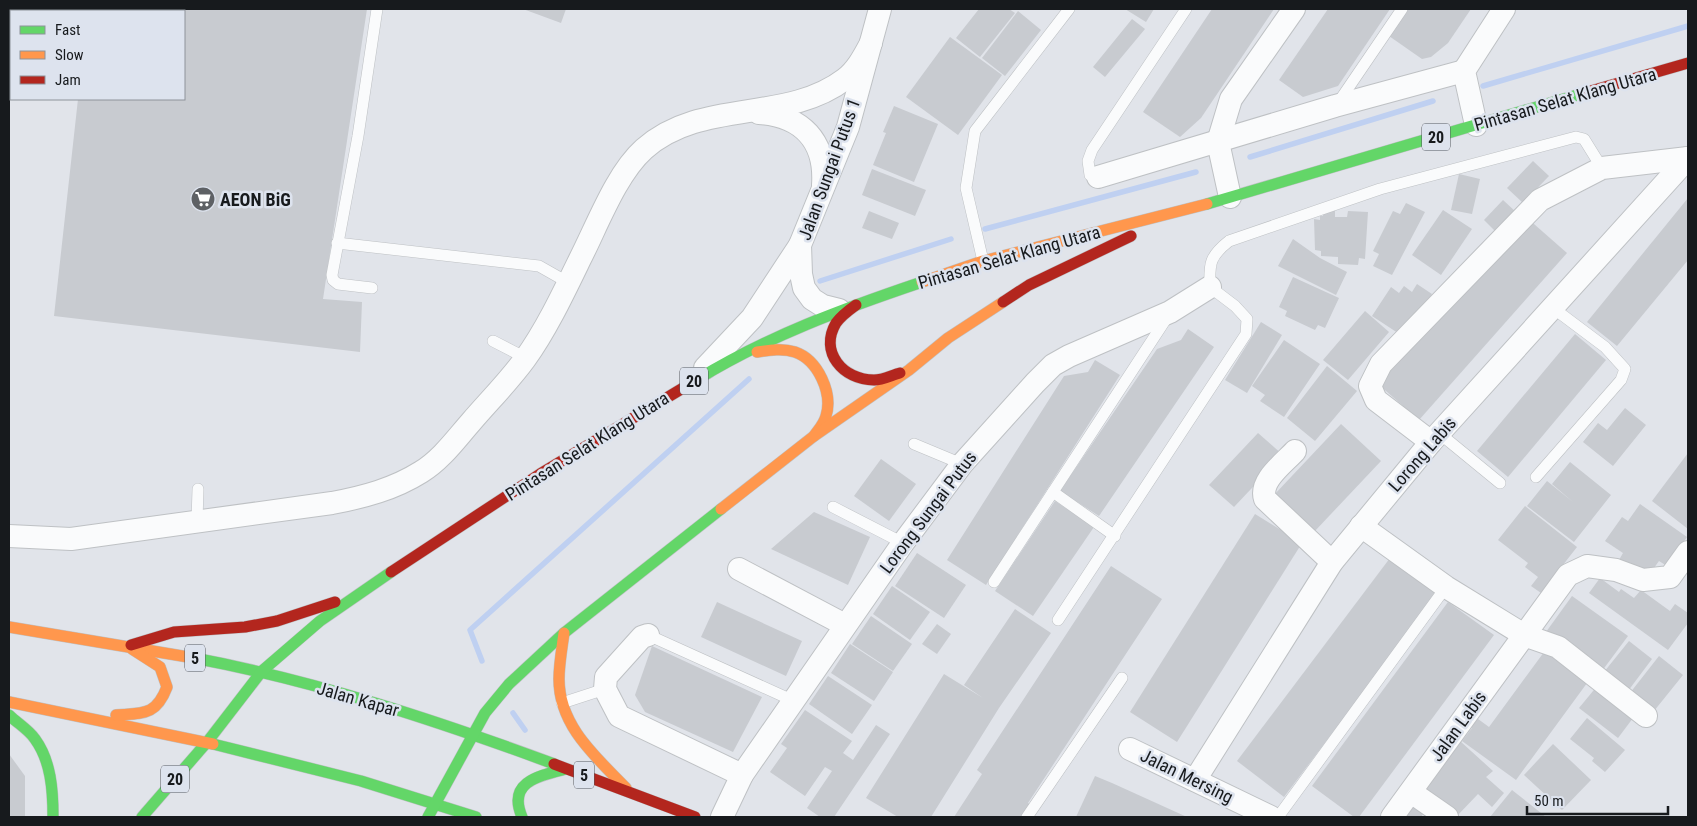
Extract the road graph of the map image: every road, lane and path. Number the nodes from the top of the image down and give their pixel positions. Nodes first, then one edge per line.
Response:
1 (377, 9) edge
2 (880, 9) edge
3 (1069, 9) edge
4 (1186, 9) edge
5 (1294, 9) edge
6 (1402, 9) edge
7 (1504, 9) edge
8 (871, 43) junction
9 (1688, 62) edge
10 (1464, 71) junction
11 (1335, 106) junction
12 (733, 112) junction
13 (1476, 125) junction
14 (1218, 142) junction
15 (1688, 158) edge
16 (1602, 168) junction
17 (1098, 177) joint
18 (822, 196) junction
19 (1230, 197) junction
20 (1183, 211) junction
21 (338, 243) junction
22 (800, 245) junction
23 (983, 261) junction
24 (568, 283) junction
25 (1210, 287) junction
26 (372, 288) dead end
27 (847, 308) junction
28 (1553, 308) junction
29 (1170, 312) junction
30 (493, 341) dead end
31 (734, 357) junction
32 (526, 358) junction
33 (909, 370) junction
34 (690, 383) junction
35 (814, 436) junction
36 (1435, 437) junction
37 (914, 444) dead end
38 (1295, 451) dead end
39 (962, 464) junction
40 (1536, 477) dead end
41 (1500, 483) dead end
42 (198, 489) dead end
43 (1053, 492) junction
44 (833, 508) dead end
45 (197, 521) junction
46 (1361, 526) junction
47 (9, 536) edge
48 (1115, 536) junction
49 (903, 543) junction
50 (1688, 552) edge
51 (1332, 562) junction
52 (739, 569) dead end
53 (994, 582) dead end
54 (1446, 587) junction
55 (354, 596) junction
56 (1058, 620) dead end
57 (845, 625) junction
58 (9, 627) edge
59 (564, 633) junction
60 (648, 635) joint
61 (1524, 635) junction
62 (128, 646) junction
63 (262, 671) junction
64 (1122, 678) dead end
65 (605, 689) junction
66 (794, 701) junction
67 (9, 702) edge
68 (561, 703) junction
69 (9, 715) edge
70 (82, 715) junction
71 (1646, 716) dead end
72 (473, 734) junction
73 (208, 741) junction
74 (1130, 749) dead end
75 (566, 769) junction
76 (742, 775) junction
77 (1195, 780) junction
78 (1411, 792) junction
79 (631, 793) junction
80 (436, 803) junction
81 (53, 817) edge
82 (142, 817) edge
83 (428, 817) edge
84 (476, 817) edge
85 (522, 817) edge
86 (695, 817) edge
87 (722, 817) edge
88 (1027, 817) edge
89 (1271, 817) edge
90 (1278, 817) edge
91 (1392, 817) edge
92 (1447, 817) edge

1 - 21 lane
2 - 8 street, Jalan Sungai Putus 1
3 - 23 lane
4 - 17 lane
5 - 14 street
6 - 11 lane
7 - 10 street
8 - 12 street
8 - 18 street, Jalan Sungai Putus 1
9 - 13 highway, Pintasan Selat Klang Utara / 20
10 - 11 street
10 - 13 street
11 - 14 street
12 - 18 street
12 - 24 street
13 - 19 highway, Pintasan Selat Klang Utara / 20
14 - 17 street
14 - 19 street
15 - 16 street
15 - 28 street, Lorong Labis
16 - 25 lane
16 - 36 street
18 - 22 street, Jalan Sungai Putus 1
19 - 20 highway, Pintasan Selat Klang Utara / 20
20 - 23 highway, Pintasan Selat Klang Utara / 20
20 - 33 highway, Pintasan Selat Klang Utara / 20
21 - 24 lane
21 - 26 lane
22 - 27 street, Jalan Sungai Putus 1
22 - 34 street
23 - 27 highway, Pintasan Selat Klang Utara / 20
24 - 32 street
25 - 29 street, Lorong Sungai Putus
25 - 48 lane
27 - 31 highway, Pintasan Selat Klang Utara / 20
27 - 33 highway
28 - 36 street, Lorong Labis
28 - 40 lane
29 - 39 street, Lorong Sungai Putus
29 - 43 lane
30 - 32 lane
31 - 34 highway, Pintasan Selat Klang Utara / 20
31 - 35 highway
32 - 45 street
33 - 35 highway, Pintasan Selat Klang Utara / 20
34 - 55 highway, Pintasan Selat Klang Utara / 20
35 - 59 highway, Pintasan Selat Klang Utara / 20
36 - 41 lane
36 - 46 street, Lorong Labis
37 - 39 lane
38 - 51 street
39 - 49 street, Lorong Sungai Putus
42 - 45 lane
43 - 48 lane
43 - 53 lane
44 - 49 lane
45 - 47 street
46 - 51 street, Lorong Labis
46 - 54 street
48 - 56 lane
49 - 57 street, Lorong Sungai Putus
50 - 61 street, Jalan Labis
51 - 77 street, Lorong Labis
52 - 57 street
54 - 61 street
54 - 90 lane
55 - 62 highway
55 - 63 highway, Pintasan Selat Klang Utara / 20
57 - 66 street, Lorong Sungai Putus
58 - 62 highway, Jalan Kapar / 5
59 - 68 highway
59 - 72 highway, Pintasan Selat Klang Utara / 20
60 - 65 street
60 - 66 lane
61 - 71 street
61 - 78 street, Jalan Labis
62 - 63 highway, Jalan Kapar / 5
62 - 70 highway
63 - 72 highway, Jalan Kapar / 5
63 - 73 highway, Pintasan Selat Klang Utara / 20
64 - 88 lane
65 - 68 lane
65 - 76 street
66 - 76 street, Lorong Sungai Putus
67 - 70 highway
68 - 79 highway
69 - 81 highway
70 - 73 highway
72 - 75 highway, Jalan Kapar / 5
72 - 80 highway, Pintasan Selat Klang Utara / 20
73 - 80 highway
73 - 82 highway, Pintasan Selat Klang Utara / 20
74 - 77 street, Jalan Mersing
75 - 79 highway, Jalan Kapar / 5
75 - 85 highway
76 - 87 street, Lorong Sungai Putus
77 - 89 street, Jalan Mersing
78 - 91 street, Jalan Labis
78 - 92 street
79 - 86 highway, Jalan Kapar / 5
80 - 83 highway, Pintasan Selat Klang Utara / 20
80 - 84 highway

